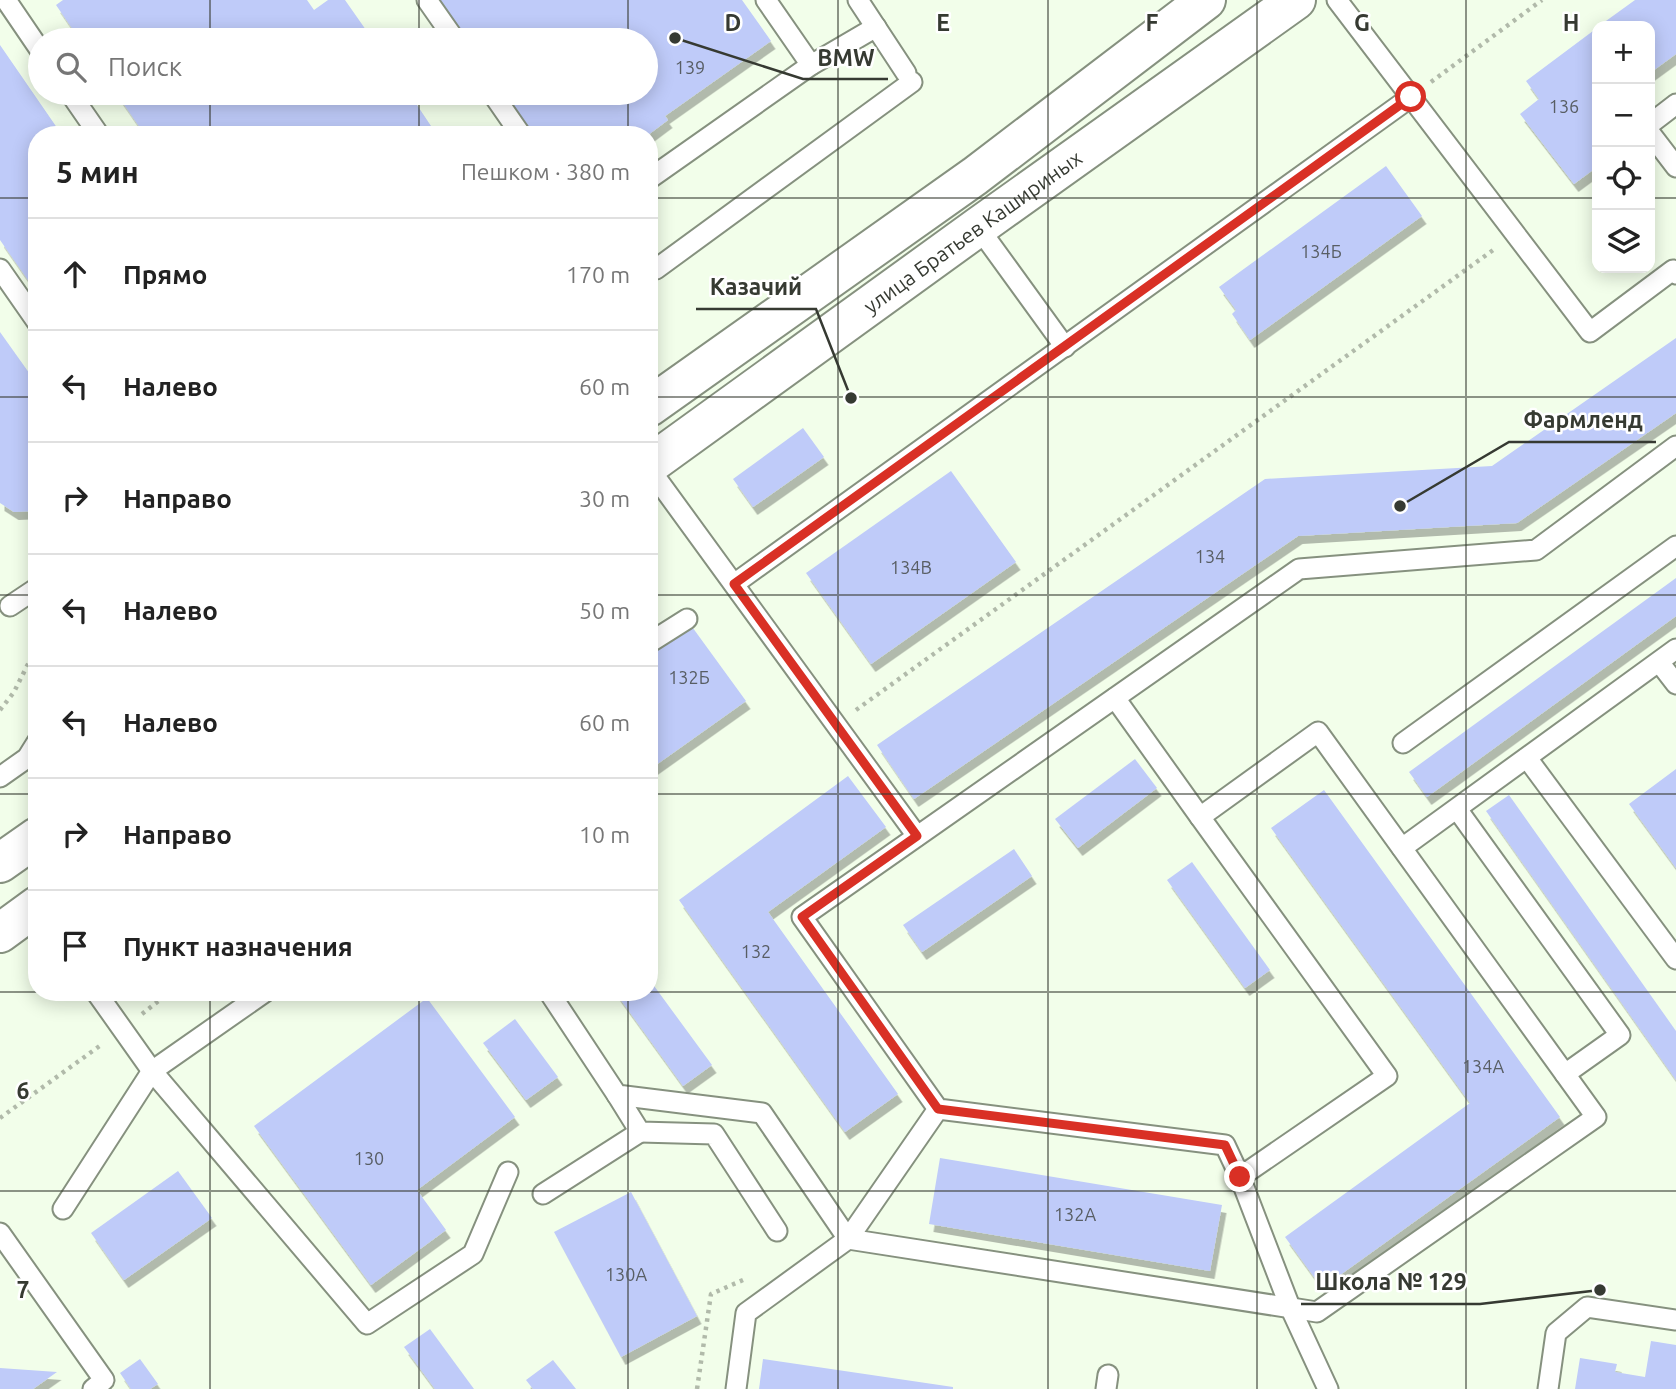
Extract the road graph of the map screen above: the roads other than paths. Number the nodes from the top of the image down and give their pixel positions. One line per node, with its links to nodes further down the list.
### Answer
1 (6, 0): 10 (lane)
2 (427, 0): 9 (lane)
3 (766, 0): 11 (lane)
4 (858, 0): 8 (lane)
5 (1206, 0): 28 (main road, улица Братьев Кашириных)
6 (1296, 0): 22 (main road, улица Братьев Кашириных)
7 (1337, 0): 12 (lane)
8 (876, 27): 11 (lane); 23 (lane)
9 (447, 28)
10 (28, 32)
11 (811, 65): 21 (lane)
12 (1411, 97): 25 (lane); 27 (lane)
13 (1676, 104): 16 (lane)
14 (78, 105): 17 (lane)
15 (500, 105): 18 (lane)
16 (1655, 120)
17 (93, 126)
18 (515, 126)
19 (1655, 140): 20 (lane)
20 (1676, 167)
21 (658, 173)
22 (978, 227): 27 (lane); 30 (main road, улица Братьев Кашириных)
23 (658, 267)
24 (0, 269): 26 (lane)
25 (1675, 270)
26 (28, 310)
27 (1065, 347): 33 (lane)
28 (658, 401)
29 (1676, 446): 41 (lane)
30 (658, 460)
31 (658, 479): 33 (lane)
32 (1676, 546): 42 (lane)
33 (734, 584): 48 (lane)
34 (28, 594): 35 (lane)
35 (10, 606)
36 (687, 619): 37 (lane)
37 (658, 637)
38 (1676, 649): 39 (lane)
39 (1659, 662): 40 (lane); 44 (lane)
40 (1676, 684)
41 (1115, 698): 47 (lane); 48 (lane)
42 (1403, 743)
43 (28, 756): 45 (lane)
44 (1527, 758): 46 (lane); 54 (lane)
45 (0, 777)
46 (1457, 809): 50 (lane); 59 (lane)
47 (1200, 817): 50 (lane); 64 (lane)
48 (917, 836): 61 (lane)
49 (28, 843): 51 (main road)
50 (1402, 848): 59 (lane)
51 (0, 863)
52 (28, 914): 53 (main road)
53 (0, 933)
54 (1676, 959)
55 (102, 1001): 58 (lane)
56 (251, 1001): 58 (lane)
57 (555, 1001): 60 (lane)
58 (152, 1071): 63 (lane); 66 (lane)
59 (1565, 1073): 70 (lane)
60 (617, 1095): 62 (lane); 68 (lane)
61 (938, 1109): 64 (lane); 68 (lane)
62 (640, 1132): 65 (lane); 67 (lane)
63 (508, 1172)
64 (1240, 1177): 70 (lane)
65 (543, 1194)
66 (63, 1209)
67 (777, 1231)
68 (848, 1239): 70 (lane); 73 (lane)
69 (4, 1246): 72 (lane)
70 (1290, 1307): 74 (lane)
71 (1676, 1320): 75 (lane)
72 (103, 1386)
73 (736, 1389)
74 (1328, 1389)
75 (1548, 1389)

